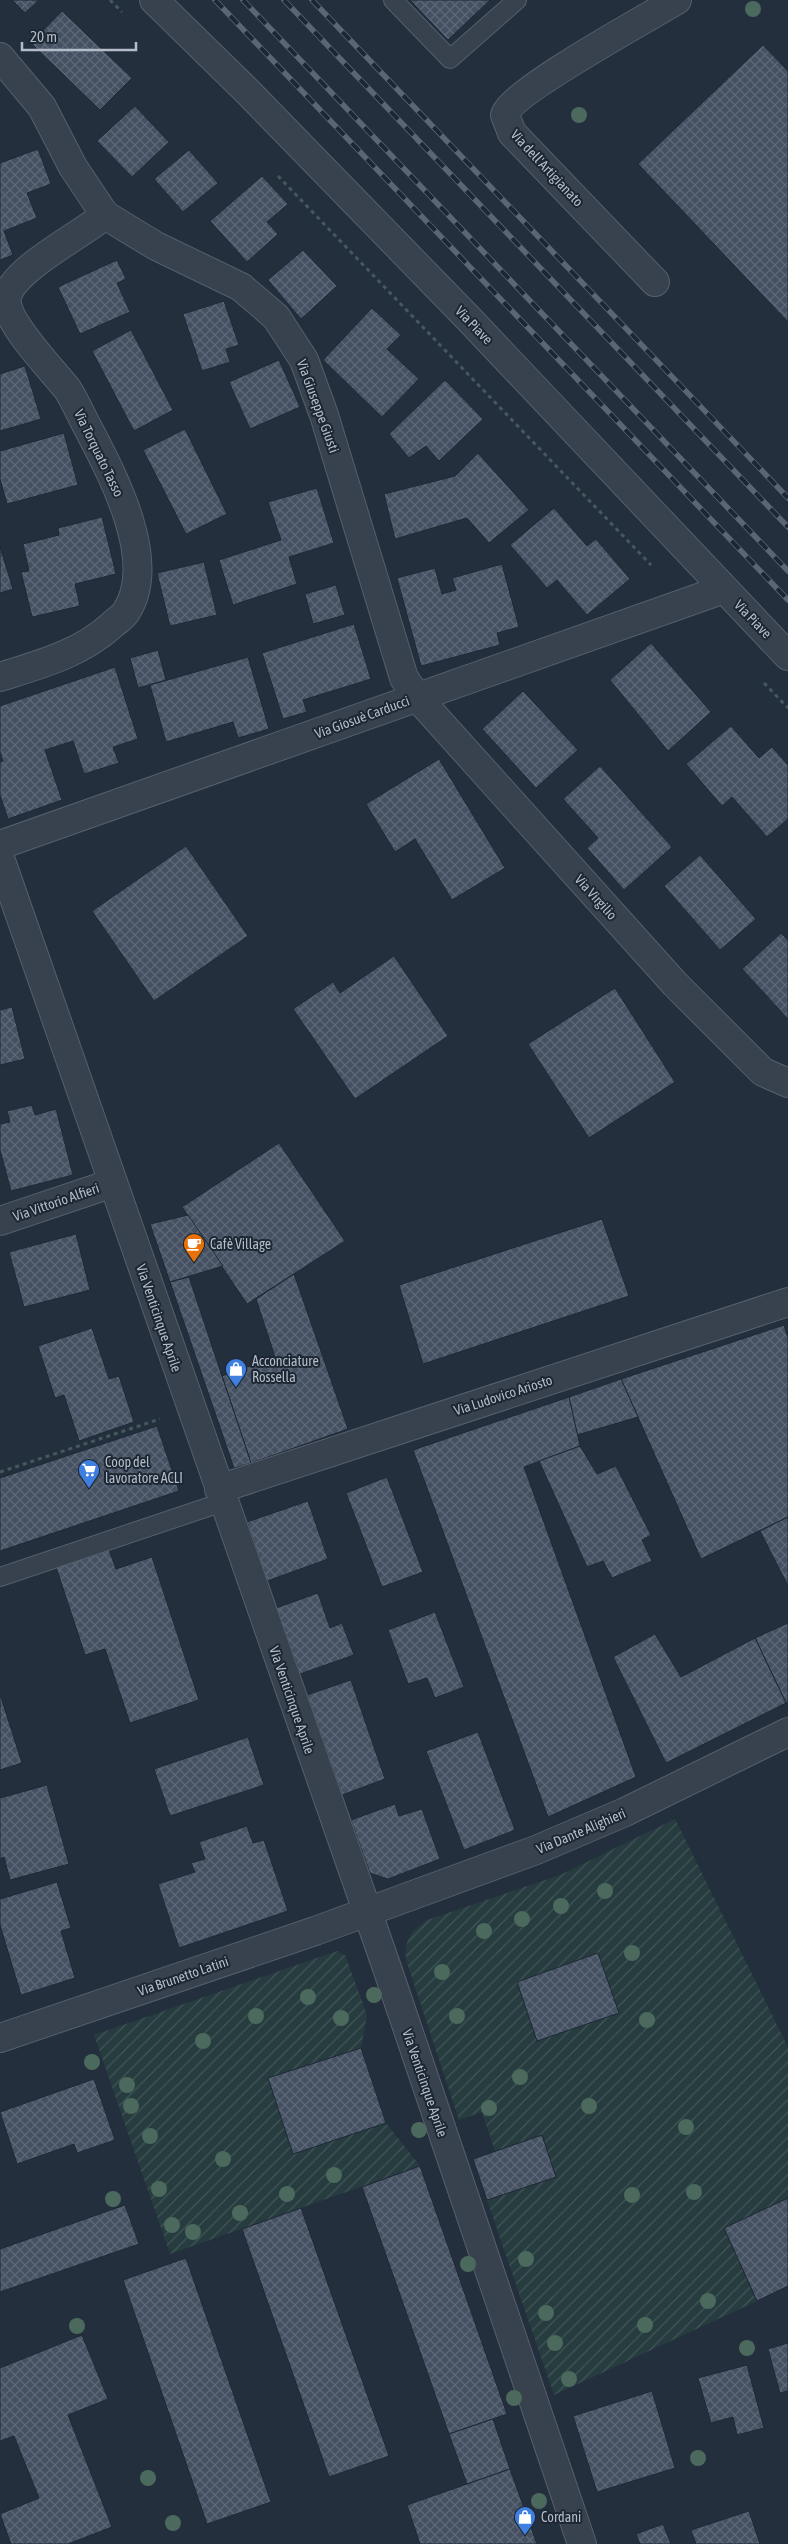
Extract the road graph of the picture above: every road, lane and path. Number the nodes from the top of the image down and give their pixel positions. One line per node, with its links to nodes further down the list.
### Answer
1 (110, 0): 6 (path)
2 (154, 0): 12 (street, Via Piave)
3 (393, 0): 4 (lane)
4 (517, 0)
5 (677, 0): 10 (street, Via dell'Artigianato)
6 (124, 14)
7 (0, 57): 9 (street, Via Giuseppe Giusti)
8 (274, 172): 11 (path)
9 (105, 215): 14 (street, Via Torquato Tasso); 15 (street, Via Giuseppe Giusti)
10 (655, 282)
11 (658, 572)
12 (724, 589): 13 (street, Via Piave); 15 (street, Via Giosuè Carducci)
13 (788, 656)
14 (0, 676)
15 (417, 697): 16 (street, Via Giosuè Carducci); 18 (street, Via Virgilio)
16 (0, 845)
17 (0, 858): 19 (street, Via Venticinque Aprile)
18 (788, 1082)
19 (113, 1183): 20 (street, Via Vittorio Alfieri); 24 (street, Via Venticinque Aprile)
20 (0, 1221)
21 (788, 1302): 24 (street, Via Ludovico Ariosto)
22 (168, 1417): 23 (path)
23 (0, 1472)
24 (221, 1496): 25 (lane); 27 (street, Via Venticinque Aprile)
25 (0, 1577)
26 (788, 1732): 27 (street, Via Dante Alighieri)
27 (366, 1912): 28 (street, Via Brunetto Latini); 29 (street, Via Venticinque Aprile)
28 (0, 2038)
29 (582, 2544)

